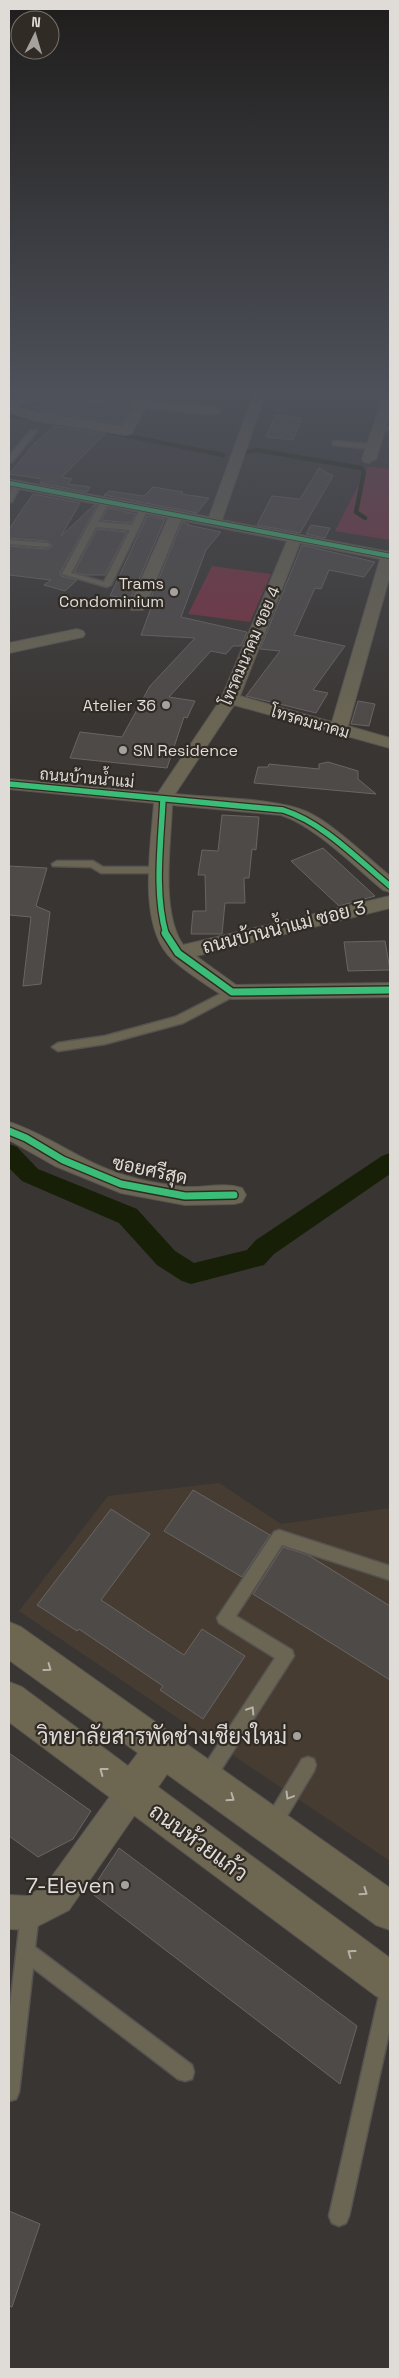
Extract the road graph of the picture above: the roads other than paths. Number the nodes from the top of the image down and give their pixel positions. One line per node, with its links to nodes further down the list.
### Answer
1 (103, 506): 7 (lane)
2 (127, 506): 4 (street)
3 (220, 506): 6 (street)
4 (144, 509): 5 (street); 8 (lane)
5 (176, 515): 6 (street); 13 (street)
6 (214, 523): 9 (street)
7 (93, 524): 8 (lane); 8 (lane)
8 (135, 528)
9 (295, 538): 12 (street); 16 (street, โทรคมนาคม ซอย 4)
10 (9, 542): 11 (lane)
11 (47, 545)
12 (389, 556): 17 (street)
13 (137, 607)
14 (77, 634): 15 (street)
15 (9, 648)
16 (230, 699): 17 (street, โทรคมนาคม); 20 (street, โทรคมนาคม ซอย 4)
17 (338, 730): 18 (street, โทรคมนาคม)
18 (390, 743)
19 (9, 784): 20 (street, ถนนบ้านน้ำแม่)
20 (164, 798): 22 (street); 23 (street, ถนนบ้านน้ำแม่)
21 (57, 864): 22 (lane)
22 (160, 870): 25 (street)
23 (390, 886)
24 (390, 902): 25 (street, ถนนบ้านน้ำแม่ ซอย 3)
25 (178, 953): 27 (street)
26 (390, 990): 27 (street)
27 (232, 992): 28 (lane)
28 (58, 1047)
29 (9, 1132): 30 (street, ซอยศรีสุด)
30 (234, 1195)
31 (390, 1573): 36 (lane, one-way to 31)
32 (9, 1639): 34 (main road, one-way to 34)
33 (9, 1700): 37 (main road, ถนนห้วยแก้ว, one-way to 33)
34 (162, 1750): 36 (main road); 37 (main road)
35 (308, 1765): 38 (lane, one-way to 38)
36 (205, 1780): 38 (main road, one-way to 38)
37 (132, 1792): 40 (street); 42 (main road, ถนนห้วยแก้ว, one-way to 37)
38 (271, 1826): 39 (main road, one-way to 39)
39 (390, 1911)
40 (19, 1912): 41 (lane)
41 (25, 1951): 44 (lane); 45 (lane)
42 (390, 1982)
43 (390, 1987): 46 (lane)
44 (185, 2072)
45 (9, 2092)
46 (339, 2216)

